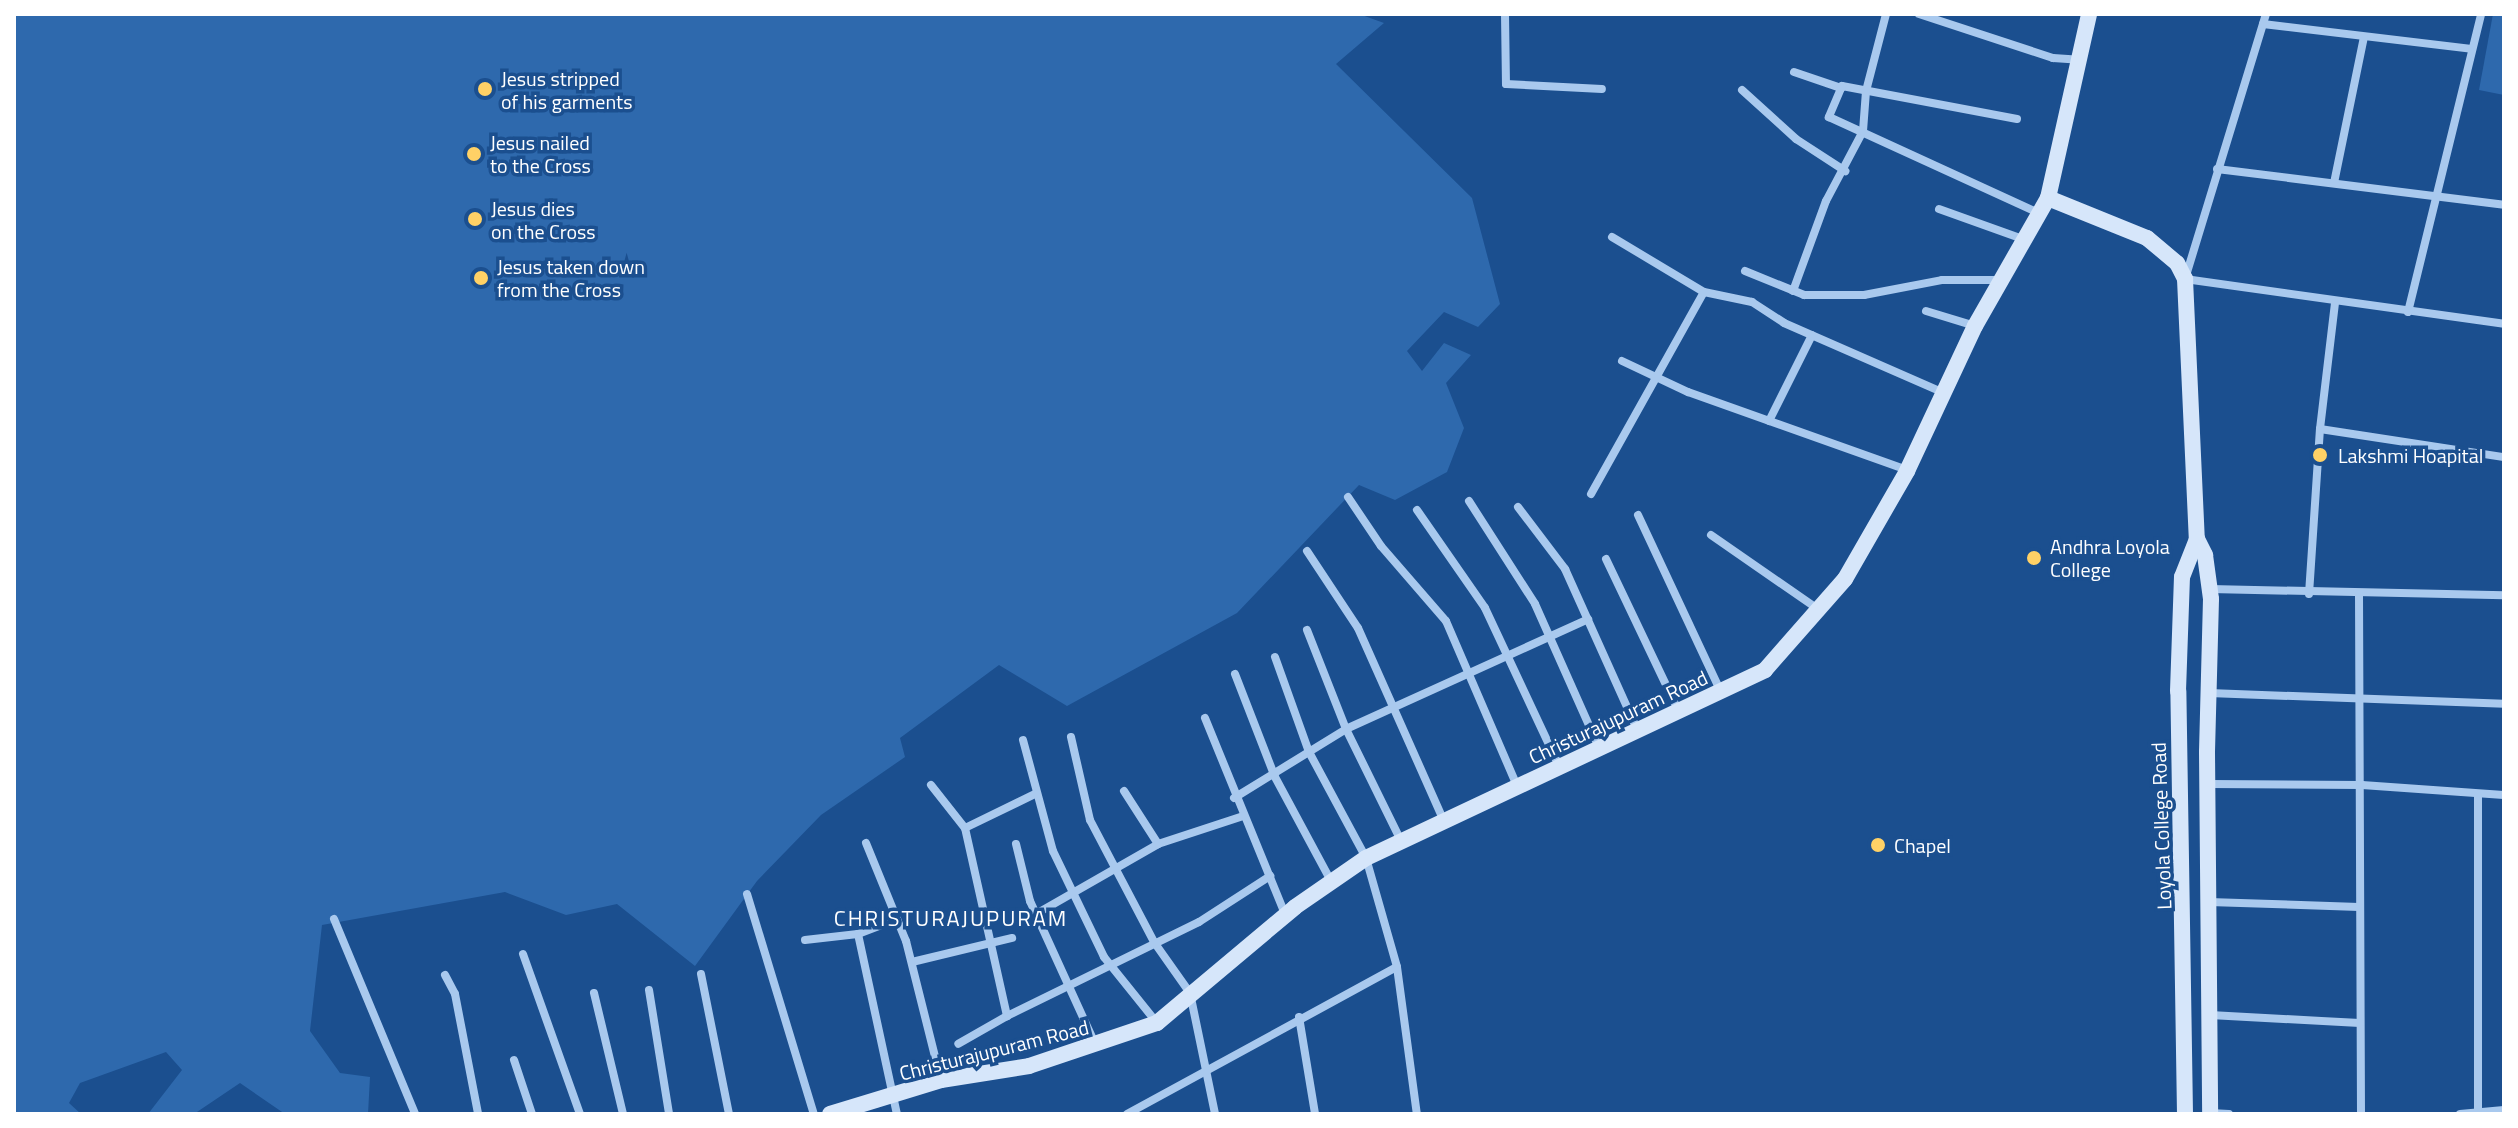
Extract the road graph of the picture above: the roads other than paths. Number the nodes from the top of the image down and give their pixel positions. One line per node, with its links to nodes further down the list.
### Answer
1 (1505, 14): 13 (street)
2 (1886, 14): 15 (street)
3 (1919, 14): 10 (street)
4 (2089, 14): 10 (street, Christurajupuram Road)
5 (2266, 14): 7 (street)
6 (2481, 14): 9 (street)
7 (2263, 24): 8 (street); 18 (street)
8 (2364, 37): 9 (street); 20 (street)
9 (2472, 49): 21 (street)
10 (2079, 60): 23 (street, Christurajupuram Road)
11 (1794, 72): 12 (street)
12 (1841, 88): 15 (street); 17 (street)
13 (1602, 89)
14 (1742, 90): 19 (street)
15 (1866, 91): 16 (street); 17 (street)
16 (2017, 119)
17 (1863, 131): 19 (street); 23 (street)
18 (2217, 169): 20 (street); 28 (street)
19 (1845, 171): 30 (street)
20 (2334, 183): 21 (street)
21 (2436, 195): 22 (street); 34 (street)
22 (2504, 205)
23 (2043, 206): 26 (street, Christurajupuram Road); 28 (street)
24 (1939, 209): 26 (street)
25 (1612, 237): 31 (street)
26 (2023, 239): 29 (street, Christurajupuram Road)
27 (1745, 271): 30 (street)
28 (2185, 279): 32 (street); 52 (street, Loyola College Road)
29 (2001, 280): 30 (street); 36 (street, Christurajupuram Road)
30 (1793, 291)
31 (1704, 292): 37 (street); 39 (street)
32 (2335, 303): 34 (street); 42 (street)
33 (1926, 311): 36 (street)
34 (2408, 312): 35 (street)
35 (2504, 324)
36 (1975, 326): 40 (street, Christurajupuram Road)
37 (1812, 335): 40 (street); 41 (street)
38 (1622, 361): 39 (street)
39 (1660, 379): 41 (street); 45 (street)
40 (1945, 393): 44 (street, Christurajupuram Road)
41 (1769, 421): 44 (street)
42 (2320, 429): 43 (street); 56 (street)
43 (2504, 457)
44 (1907, 471): 59 (street, Christurajupuram Road)
45 (1591, 494)
46 (1348, 497): 66 (street)
47 (1469, 501): 62 (street)
48 (1518, 507): 60 (street)
49 (1417, 510): 63 (street)
50 (1638, 515): 67 (street)
51 (1711, 535): 59 (street)
52 (2197, 539): 55 (street, Loyola College Road); 153 (street, Loyola College Road)
53 (1307, 551): 71 (street)
54 (1606, 559): 72 (street)
55 (2210, 589): 56 (street); 68 (street, Loyola College Road)
56 (2309, 594): 57 (street)
57 (2359, 594): 58 (street); 69 (street)
58 (2504, 595)
59 (1819, 609): 67 (street, Christurajupuram Road)
60 (1588, 619): 62 (street); 75 (street)
61 (1307, 630): 74 (street)
62 (1549, 638): 63 (street); 78 (street)
63 (1510, 656): 66 (street); 80 (street)
64 (1275, 657): 79 (street)
65 (1235, 674): 81 (street)
66 (1471, 676): 71 (street); 85 (street)
67 (1721, 691): 72 (street, Christurajupuram Road)
68 (2208, 693): 69 (street); 82 (street, Loyola College Road)
69 (2358, 701): 70 (street); 84 (street)
70 (2504, 704)
71 (1392, 711): 74 (street); 92 (street)
72 (1679, 711): 75 (street, Christurajupuram Road)
73 (1205, 718): 90 (street)
74 (1346, 729): 79 (street); 95 (street)
75 (1638, 730): 78 (street, Christurajupuram Road)
76 (1071, 737): 99 (street)
77 (1023, 740): 87 (street)
78 (1599, 748): 80 (street, Christurajupuram Road)
79 (1309, 752): 81 (street); 98 (street)
80 (1559, 767): 85 (street, Christurajupuram Road)
81 (1275, 777): 90 (street); 101 (street)
82 (2208, 784): 84 (street); 104 (street, Loyola College Road)
83 (931, 785): 93 (street)
84 (2362, 785): 89 (street); 105 (street)
85 (1517, 787): 92 (street, Christurajupuram Road)
86 (1124, 791): 97 (street)
87 (1035, 794): 93 (street); 102 (street)
88 (2504, 795): 89 (street)
89 (2478, 796): 137 (street)
90 (1234, 798): 91 (street)
91 (1243, 816): 97 (street); 100 (street)
92 (1444, 821): 95 (street, Christurajupuram Road)
93 (965, 828): 114 (street)
94 (866, 843): 109 (street)
95 (1402, 843): 98 (street, Christurajupuram Road)
96 (1016, 844): 106 (street)
97 (1158, 844): 99 (street)
98 (1366, 858): 101 (street, Christurajupuram Road); 118 (street)
99 (1116, 870): 102 (street); 113 (street)
100 (1270, 876): 107 (street); 113 (street)
101 (1330, 879): 107 (street, Christurajupuram Road)
102 (1073, 892): 106 (street); 117 (street)
103 (747, 894): 146 (street)
104 (2208, 902): 105 (street); 125 (street, Loyola College Road)
105 (2359, 907): 129 (street)
106 (1036, 914): 121 (street)
107 (1286, 915): 124 (street, Christurajupuram Road)
108 (334, 919): 139 (street)
109 (897, 919): 110 (street); 116 (street)
110 (858, 934): 112 (street); 135 (street)
111 (1012, 938): 114 (street)
112 (805, 940)
113 (1154, 942): 117 (street); 124 (street)
114 (991, 943): 116 (street); 126 (street)
115 (523, 954): 142 (street)
116 (912, 962): 134 (street)
117 (1109, 963): 121 (street); 128 (street)
118 (1397, 967): 127 (street); 152 (street)
119 (701, 974): 145 (street)
120 (445, 975): 140 (street)
121 (1068, 984): 126 (street); 131 (street)
122 (649, 990): 144 (street)
123 (594, 993): 143 (street)
124 (1190, 993): 128 (street, Christurajupuram Road); 133 (street)
125 (2209, 1015): 129 (street); 138 (street, Loyola College Road)
126 (1007, 1016): 130 (street)
127 (1299, 1017): 133 (street); 151 (street)
128 (1157, 1023): 131 (street, Christurajupuram Road)
129 (2360, 1023): 155 (street)
130 (958, 1044)
131 (1096, 1047): 134 (street, Christurajupuram Road)
132 (514, 1060): 141 (street)
133 (1207, 1067): 149 (street); 150 (street)
134 (941, 1080): 135 (street, Christurajupuram Road)
135 (896, 1094): 147 (street, Christurajupuram Road); 148 (street)
136 (2504, 1110): 137 (street)
137 (2478, 1112): 156 (street)
138 (2210, 1113): 154 (street)
139 (415, 1114)
140 (478, 1114)
141 (532, 1114)
142 (580, 1114)
143 (623, 1114)
144 (669, 1114)
145 (729, 1114)
146 (814, 1114)
147 (830, 1114)
148 (897, 1114)
149 (1127, 1114)
150 (1215, 1114)
151 (1315, 1114)
152 (1417, 1114)
153 (2185, 1114)
154 (2229, 1114)
155 (2361, 1114)
156 (2460, 1114)

